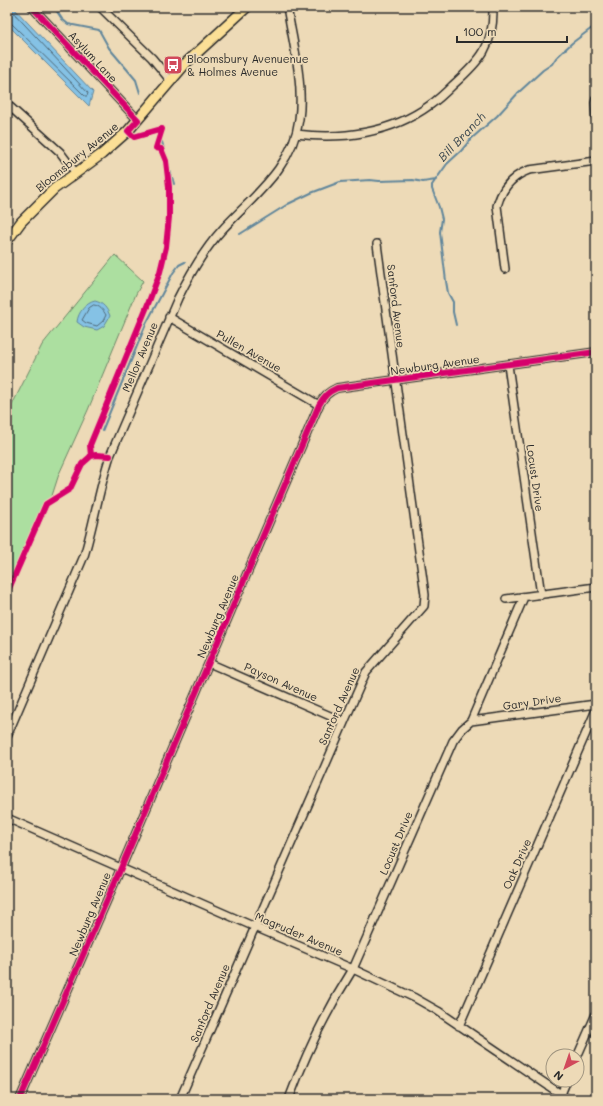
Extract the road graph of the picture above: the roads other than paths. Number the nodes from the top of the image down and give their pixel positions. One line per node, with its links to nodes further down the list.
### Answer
1 (32, 7): 10 (street, Asylum Lane)
2 (100, 7): 6 (street)
3 (247, 7): 6 (main road, Bloomsbury Avenue)
4 (287, 7): 11 (street, Mellor Avenue)
5 (493, 7): 11 (street)
6 (170, 80): 10 (main road, Bloomsbury Avenue)
7 (596, 99): 9 (street)
8 (7, 104): 13 (street)
9 (596, 118)
10 (138, 120): 13 (main road, Bloomsbury Avenue)
11 (296, 134): 17 (street, Mellor Avenue)
12 (596, 161): 16 (street)
13 (76, 172): 14 (main road, Bloomsbury Avenue)
14 (7, 241)
15 (377, 244): 20 (street, Sanford Avenue)
16 (505, 268)
17 (169, 317): 21 (street, Pullen Avenue); 31 (street, Mellor Avenue)
18 (596, 352): 19 (street, Newburg Avenue)
19 (508, 365): 20 (street, Newburg Avenue); 23 (street, Locust Drive)
20 (395, 380): 21 (street, Newburg Avenue); 30 (street, Sanford Avenue)
21 (319, 405): 26 (street, Newburg Avenue)
22 (596, 587): 23 (street)
23 (541, 595): 24 (street)
24 (524, 597): 25 (street); 29 (street, Locust Drive)
25 (506, 599)
26 (209, 663): 30 (street, Payson Avenue); 33 (street, Newburg Avenue)
27 (596, 704): 29 (street, Gary Drive)
28 (596, 710): 37 (street, Oak Drive)
29 (471, 721): 35 (street, Locust Drive)
30 (344, 722): 34 (street, Sanford Avenue)
31 (7, 736)
32 (7, 818): 33 (street, Magruder Avenue)
33 (121, 868): 34 (street, Magruder Avenue); 40 (street, Newburg Avenue)
34 (255, 927): 35 (street, Magruder Avenue); 41 (street, Sanford Avenue)
35 (354, 969): 37 (street, Magruder Avenue); 42 (street, Locust Drive)
36 (596, 1014): 38 (street)
37 (459, 1026): 39 (street, Magruder Avenue)
38 (581, 1048)
39 (560, 1097): 43 (street, Magruder Avenue)
40 (20, 1099)
41 (180, 1099)
42 (289, 1099)
43 (568, 1099)

